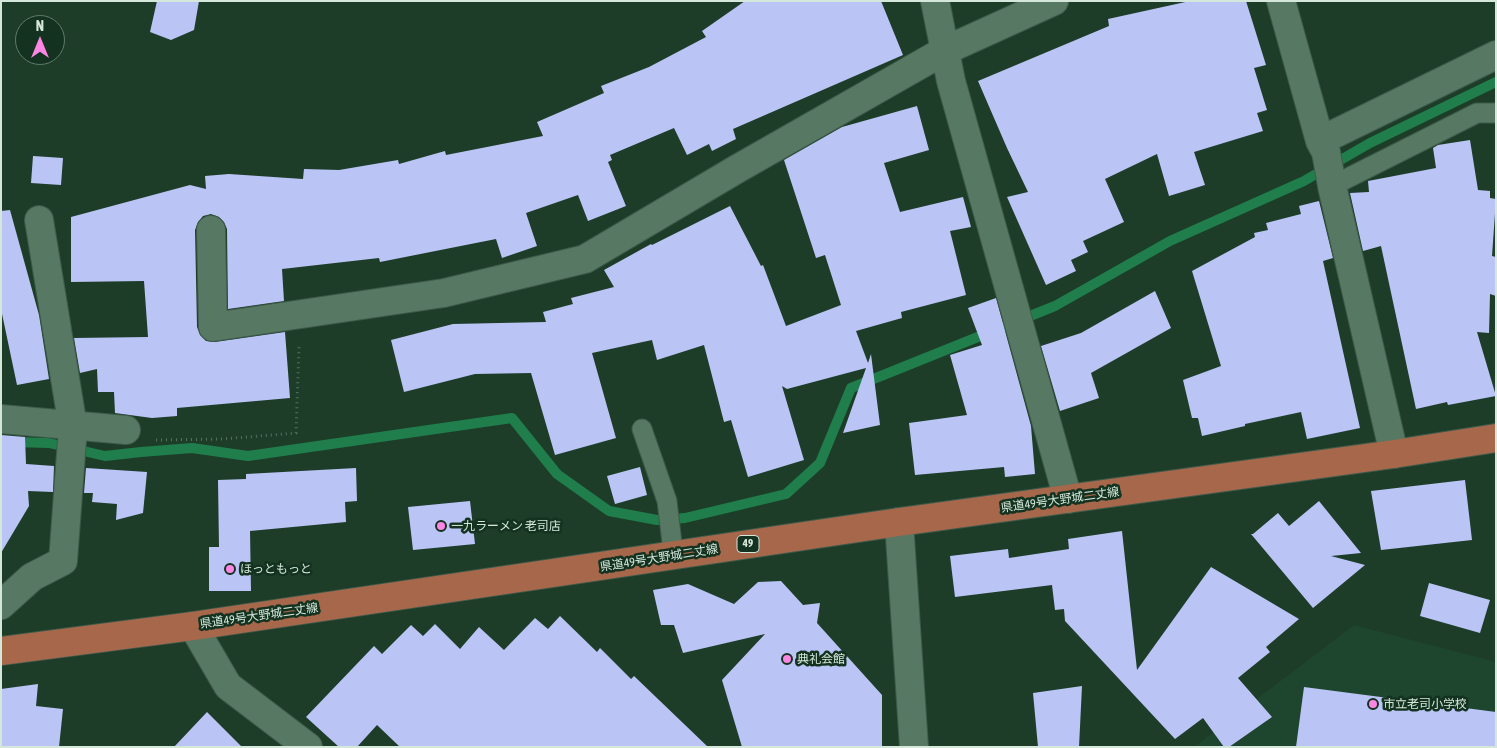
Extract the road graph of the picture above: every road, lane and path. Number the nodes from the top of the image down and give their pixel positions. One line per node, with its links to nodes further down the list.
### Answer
1 (935, 1): 4 (street)
2 (1054, 1): 4 (street)
3 (1281, 1): 7 (street)
4 (944, 51): 11 (street); 18 (street)
5 (1496, 55): 7 (street)
6 (1496, 113): 8 (lane)
7 (1323, 146): 8 (street)
8 (1332, 186): 17 (street)
9 (39, 220): 13 (street)
10 (212, 230): 11 (street)
11 (300, 314): 15 (path)
12 (1, 419): 13 (street)
13 (73, 427): 15 (street); 21 (street)
14 (642, 429): 20 (lane)
15 (126, 430)
16 (1496, 438): 17 (main road, 県道49号大野城二丈線 / 49)
17 (1394, 454): 18 (main road, 県道49号大野城二丈線 / 49)
18 (1068, 500): 19 (main road, 県道49号大野城二丈線 / 49)
19 (899, 522): 22 (main road, 県道49号大野城二丈線 / 49); 25 (street)
20 (672, 543)
21 (1, 605)
22 (193, 626): 23 (main road, 県道49号大野城二丈線 / 49); 24 (street)
23 (1, 651)
24 (308, 747)
25 (914, 747)

